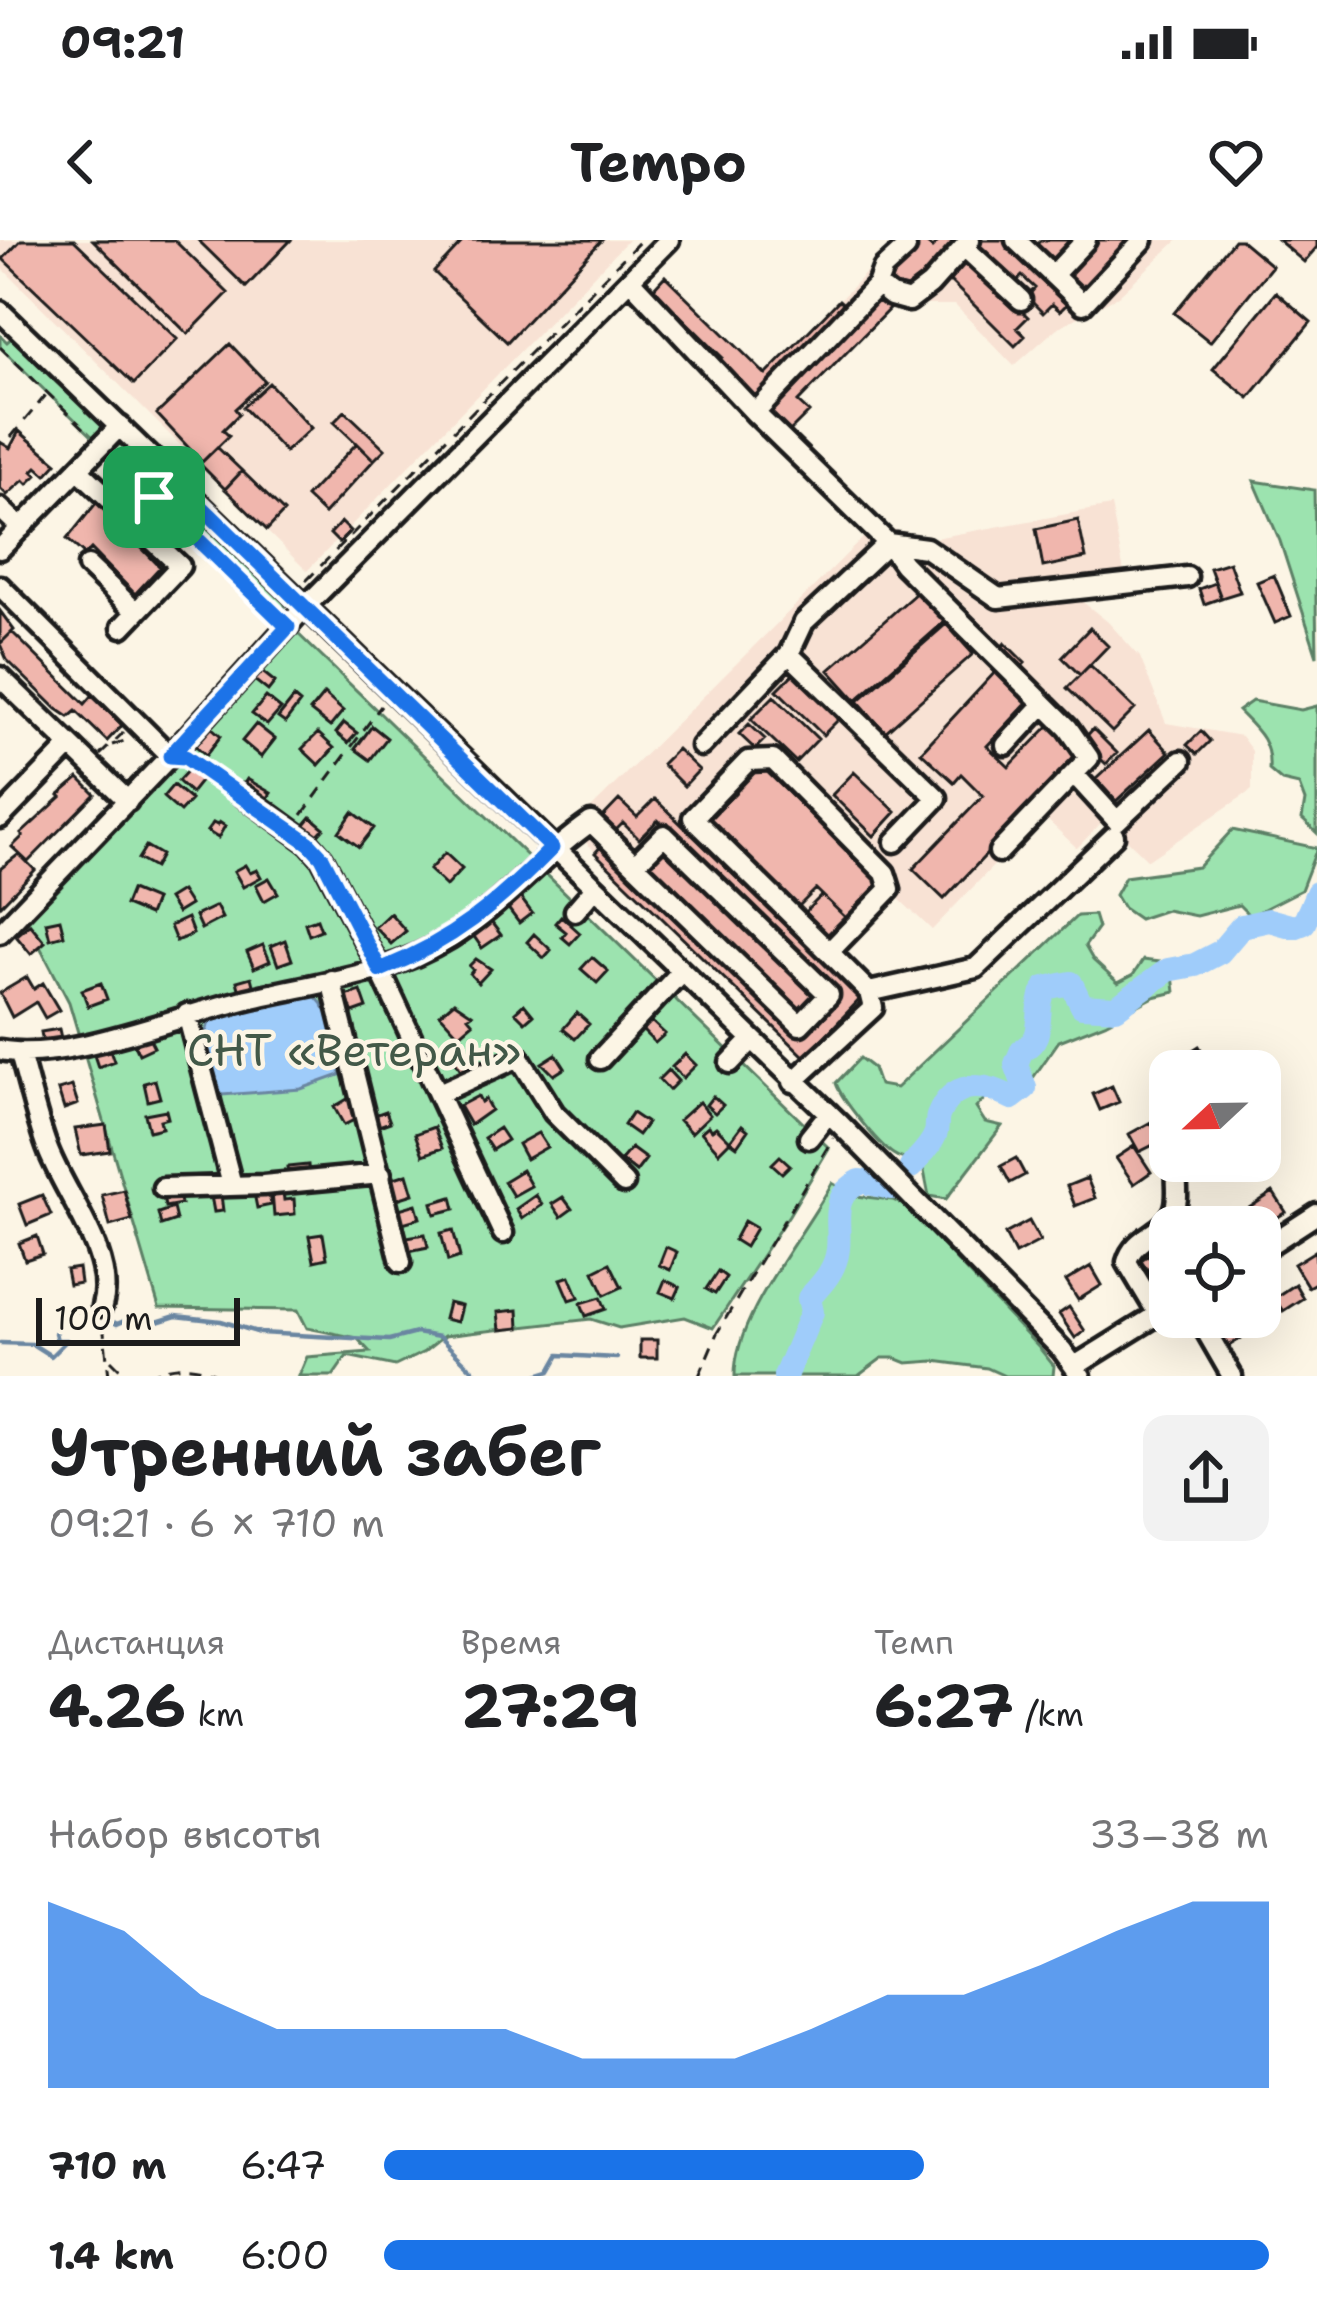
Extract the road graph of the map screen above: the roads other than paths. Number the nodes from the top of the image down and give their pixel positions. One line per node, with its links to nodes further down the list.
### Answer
1 (670, 240): 8 (street)
2 (1086, 240): 7 (street)
3 (1143, 240): 7 (street)
4 (1022, 242): 7 (street)
5 (967, 243): 9 (street); 10 (street)
6 (906, 248): 9 (street)
7 (1053, 275)
8 (630, 280): 12 (street); 24 (street)
9 (878, 285): 12 (street)
10 (1021, 299)
11 (0, 311): 13 (street)
12 (755, 412): 19 (street)
13 (119, 426): 14 (street); 15 (street)
14 (78, 469): 17 (street); 18 (street)
15 (169, 475): 17 (street); 24 (street)
16 (0, 508): 18 (street)
17 (129, 517): 21 (street)
18 (21, 527): 20 (street)
19 (888, 543): 22 (street); 25 (street); 27 (street)
20 (0, 549)
21 (88, 566)
22 (1187, 577)
23 (0, 586): 31 (street)
24 (302, 598): 31 (street); 39 (street)
25 (789, 654): 29 (street); 38 (street)
26 (0, 677): 28 (street)
27 (1044, 704): 30 (street); 33 (street)
28 (70, 746): 35 (street); 36 (street)
29 (701, 746)
30 (1006, 746)
31 (170, 756): 35 (street)
32 (1181, 761): 33 (street)
33 (1074, 774): 40 (street)
34 (243, 795): 46 (street)
35 (128, 801): 44 (street)
36 (0, 818)
37 (1114, 836): 49 (street)
38 (895, 842)
39 (552, 848): 41 (street); 42 (street); 46 (street)
40 (999, 852)
41 (635, 865): 41 (street)
42 (594, 889): 43 (street); 47 (street)
43 (574, 911)
44 (0, 933)
45 (829, 952): 45 (street); 49 (street)
46 (380, 970): 48 (street); 57 (street)
47 (680, 973): 51 (street); 54 (street)
48 (332, 980): 50 (street); 60 (street)
49 (869, 992): 56 (street)
50 (187, 1014): 53 (street); 62 (street)
51 (751, 1041): 55 (street); 56 (street)
52 (0, 1050): 53 (street)
53 (20, 1054): 70 (street)
54 (600, 1059)
55 (730, 1063)
56 (794, 1082): 58 (street)
57 (439, 1093): 61 (street); 65 (street)
58 (834, 1119): 59 (street); 73 (street)
59 (809, 1138)
60 (381, 1174): 62 (street); 68 (street)
61 (624, 1183)
62 (232, 1185): 63 (street)
63 (163, 1188)
64 (1317, 1214): 67 (street)
65 (503, 1233)
66 (1149, 1234): 69 (street)
67 (1281, 1237)
68 (400, 1262)
69 (1149, 1291)
70 (102, 1306)
71 (1149, 1321): 73 (street)
72 (1210, 1338): 74 (street)
73 (1078, 1371)
74 (1232, 1376)

